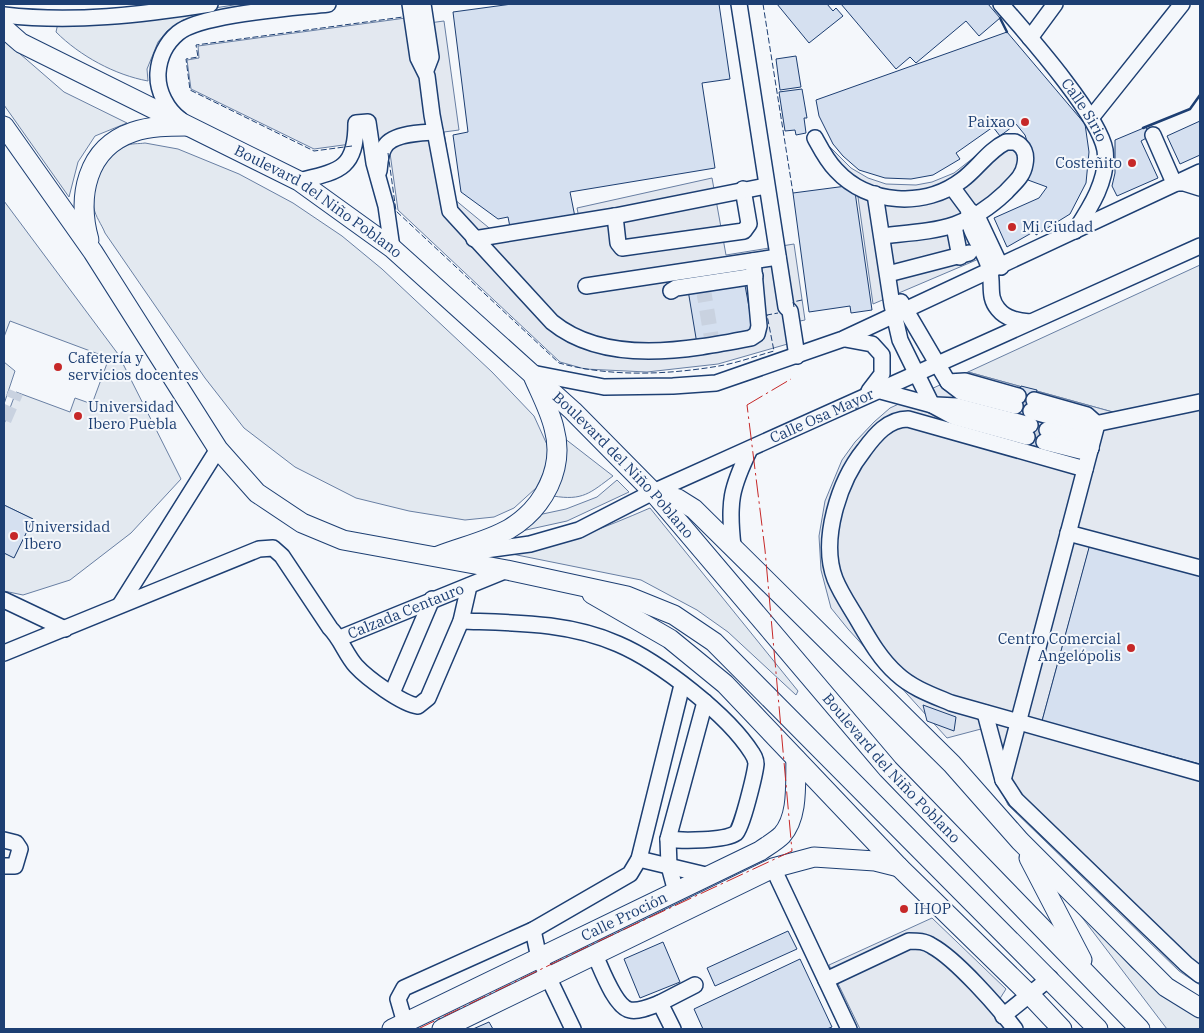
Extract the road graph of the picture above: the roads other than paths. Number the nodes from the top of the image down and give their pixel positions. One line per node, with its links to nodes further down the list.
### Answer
1 (8, 4): 10 (street)
2 (210, 4): 10 (street)
3 (328, 4): 15 (street)
4 (410, 4): 12 (street)
5 (423, 4): 12 (street)
6 (739, 4): 24 (street)
7 (1001, 4): 11 (street, Calle Sirio)
8 (1055, 4): 11 (street)
9 (1182, 4): 13 (street)
10 (8, 20): 15 (main road, Boulevard del Niño Poblano)
11 (1030, 38): 13 (street, Calle Sirio)
12 (426, 70): 16 (street)
13 (1091, 118): 31 (street, Calle Sirio)
14 (4, 126): 19 (main road)
15 (190, 126): 22 (main road, Boulevard del Niño Poblano); 36 (main road)
16 (435, 132): 21 (street); 33 (street)
17 (1153, 135): 23 (street)
18 (815, 138): 28 (street)
19 (10, 139): 36 (main road)
20 (1200, 172): 23 (street)
21 (378, 175): 22 (street); 35 (street)
22 (299, 181): 35 (main road, Boulevard del Niño Poblano)
23 (1174, 183): 26 (street); 31 (street)
24 (766, 186): 27 (street); 37 (street)
25 (952, 187): 28 (street); 30 (street); 30 (street)
26 (1200, 188)
27 (744, 189): 29 (street); 29 (street)
28 (875, 194): 32 (street)
29 (615, 216): 33 (street)
30 (967, 218): 32 (street); 39 (street); 40 (street)
31 (1074, 233): 39 (street)
32 (882, 236): 40 (street)
33 (474, 239): 41 (street)
34 (1200, 245): 45 (street, Calle Osa Mayor)
35 (392, 248): 50 (main road, Boulevard del Niño Poblano)
36 (93, 252): 58 (main road)
37 (778, 257): 38 (street); 47 (street)
38 (753, 261): 41 (street); 42 (street)
39 (995, 269): 44 (street); 45 (street)
40 (888, 274): 44 (street)
41 (755, 276): 43 (street)
42 (586, 286)
43 (671, 291)
44 (900, 314): 46 (street); 48 (street); 49 (street)
45 (1030, 322): 48 (street, Calle Osa Mayor)
46 (843, 339): 47 (street); 51 (street)
47 (793, 358): 50 (street)
48 (937, 363): 49 (street, Calle Osa Mayor); 52 (street)
49 (916, 373): 51 (street, Calle Osa Mayor); 54 (street)
50 (532, 374): 61 (main road, Boulevard del Niño Poblano); 64 (main road)
51 (871, 393): 54 (street); 59 (street, Calle Osa Mayor)
52 (1016, 401)
53 (1200, 402): 55 (street)
54 (932, 405): 55 (street)
55 (1097, 424): 57 (street)
56 (1045, 436): 57 (street)
57 (1091, 448): 60 (street)
58 (218, 449): 64 (main road); 71 (street)
59 (750, 449): 61 (street, Calle Osa Mayor); 63 (street)
60 (1085, 469): 62 (street); 80 (street)
61 (653, 492): 63 (main road); 64 (street, Calle Osa Mayor); 103 (main road, Boulevard del Niño Poblano)
62 (1068, 533): 65 (street); 81 (street)
63 (733, 546): 89 (main road)
64 (436, 556): 66 (main road)
65 (1200, 568)
66 (506, 570): 67 (main road); 68 (street, Calzada Centauro)
67 (575, 584): 82 (main road); 102 (main road)
68 (469, 586): 70 (street, Calzada Centauro); 73 (street)
69 (4, 600): 74 (street)
70 (432, 600): 75 (street, Calzada Centauro); 78 (street)
71 (120, 605): 74 (street, Calzada Centauro); 75 (street, Calzada Centauro)
72 (4, 610): 74 (street)
73 (461, 621): 77 (street); 78 (street)
74 (58, 631): 76 (street, Calzada Centauro)
75 (340, 638): 78 (street)
76 (4, 653)
77 (682, 685): 79 (street); 83 (street)
78 (392, 693)
79 (705, 702): 84 (street); 87 (street)
80 (985, 713): 81 (street); 86 (street)
81 (1018, 722): 85 (street); 86 (street)
82 (796, 759): 93 (main road); 95 (main road, Calle Proción)
83 (662, 765): 84 (street); 90 (street)
84 (686, 771): 87 (street)
85 (1200, 773)
86 (1003, 780): 100 (street)
87 (668, 839): 92 (street)
88 (4, 840): 91 (street)
89 (1020, 841): 103 (main road); 108 (main road)
90 (639, 859): 92 (street); 97 (street)
91 (4, 866)
92 (669, 866): 95 (street); 96 (street)
93 (899, 866): 94 (main road, Calle Proción); 106 (main road)
94 (774, 868): 98 (main road, Calle Proción); 104 (street)
95 (710, 876): 96 (main road, Calle Proción)
96 (676, 892): 99 (main road, Calle Proción)
97 (533, 930): 99 (street); 110 (street)
98 (595, 955): 101 (main road, Calle Proción); 107 (street)
99 (539, 958): 101 (street); 110 (main road, Calle Proción)
100 (1200, 975)
101 (549, 977): 111 (main road, Calle Proción); 112 (street)
102 (1050, 978): 106 (street); 117 (main road)
103 (1092, 979): 118 (main road, Boulevard del Niño Poblano)
104 (826, 980): 109 (street); 114 (street)
105 (695, 985): 107 (street)
106 (1030, 995): 109 (street); 116 (main road)
107 (660, 1003): 113 (street)
108 (1200, 1008)
109 (1003, 1016): 115 (street)
110 (399, 1026)
111 (442, 1029)
112 (574, 1029)
113 (673, 1029)
114 (849, 1029)
115 (1015, 1029)
116 (1062, 1029)
117 (1098, 1029)
118 (1140, 1029)

